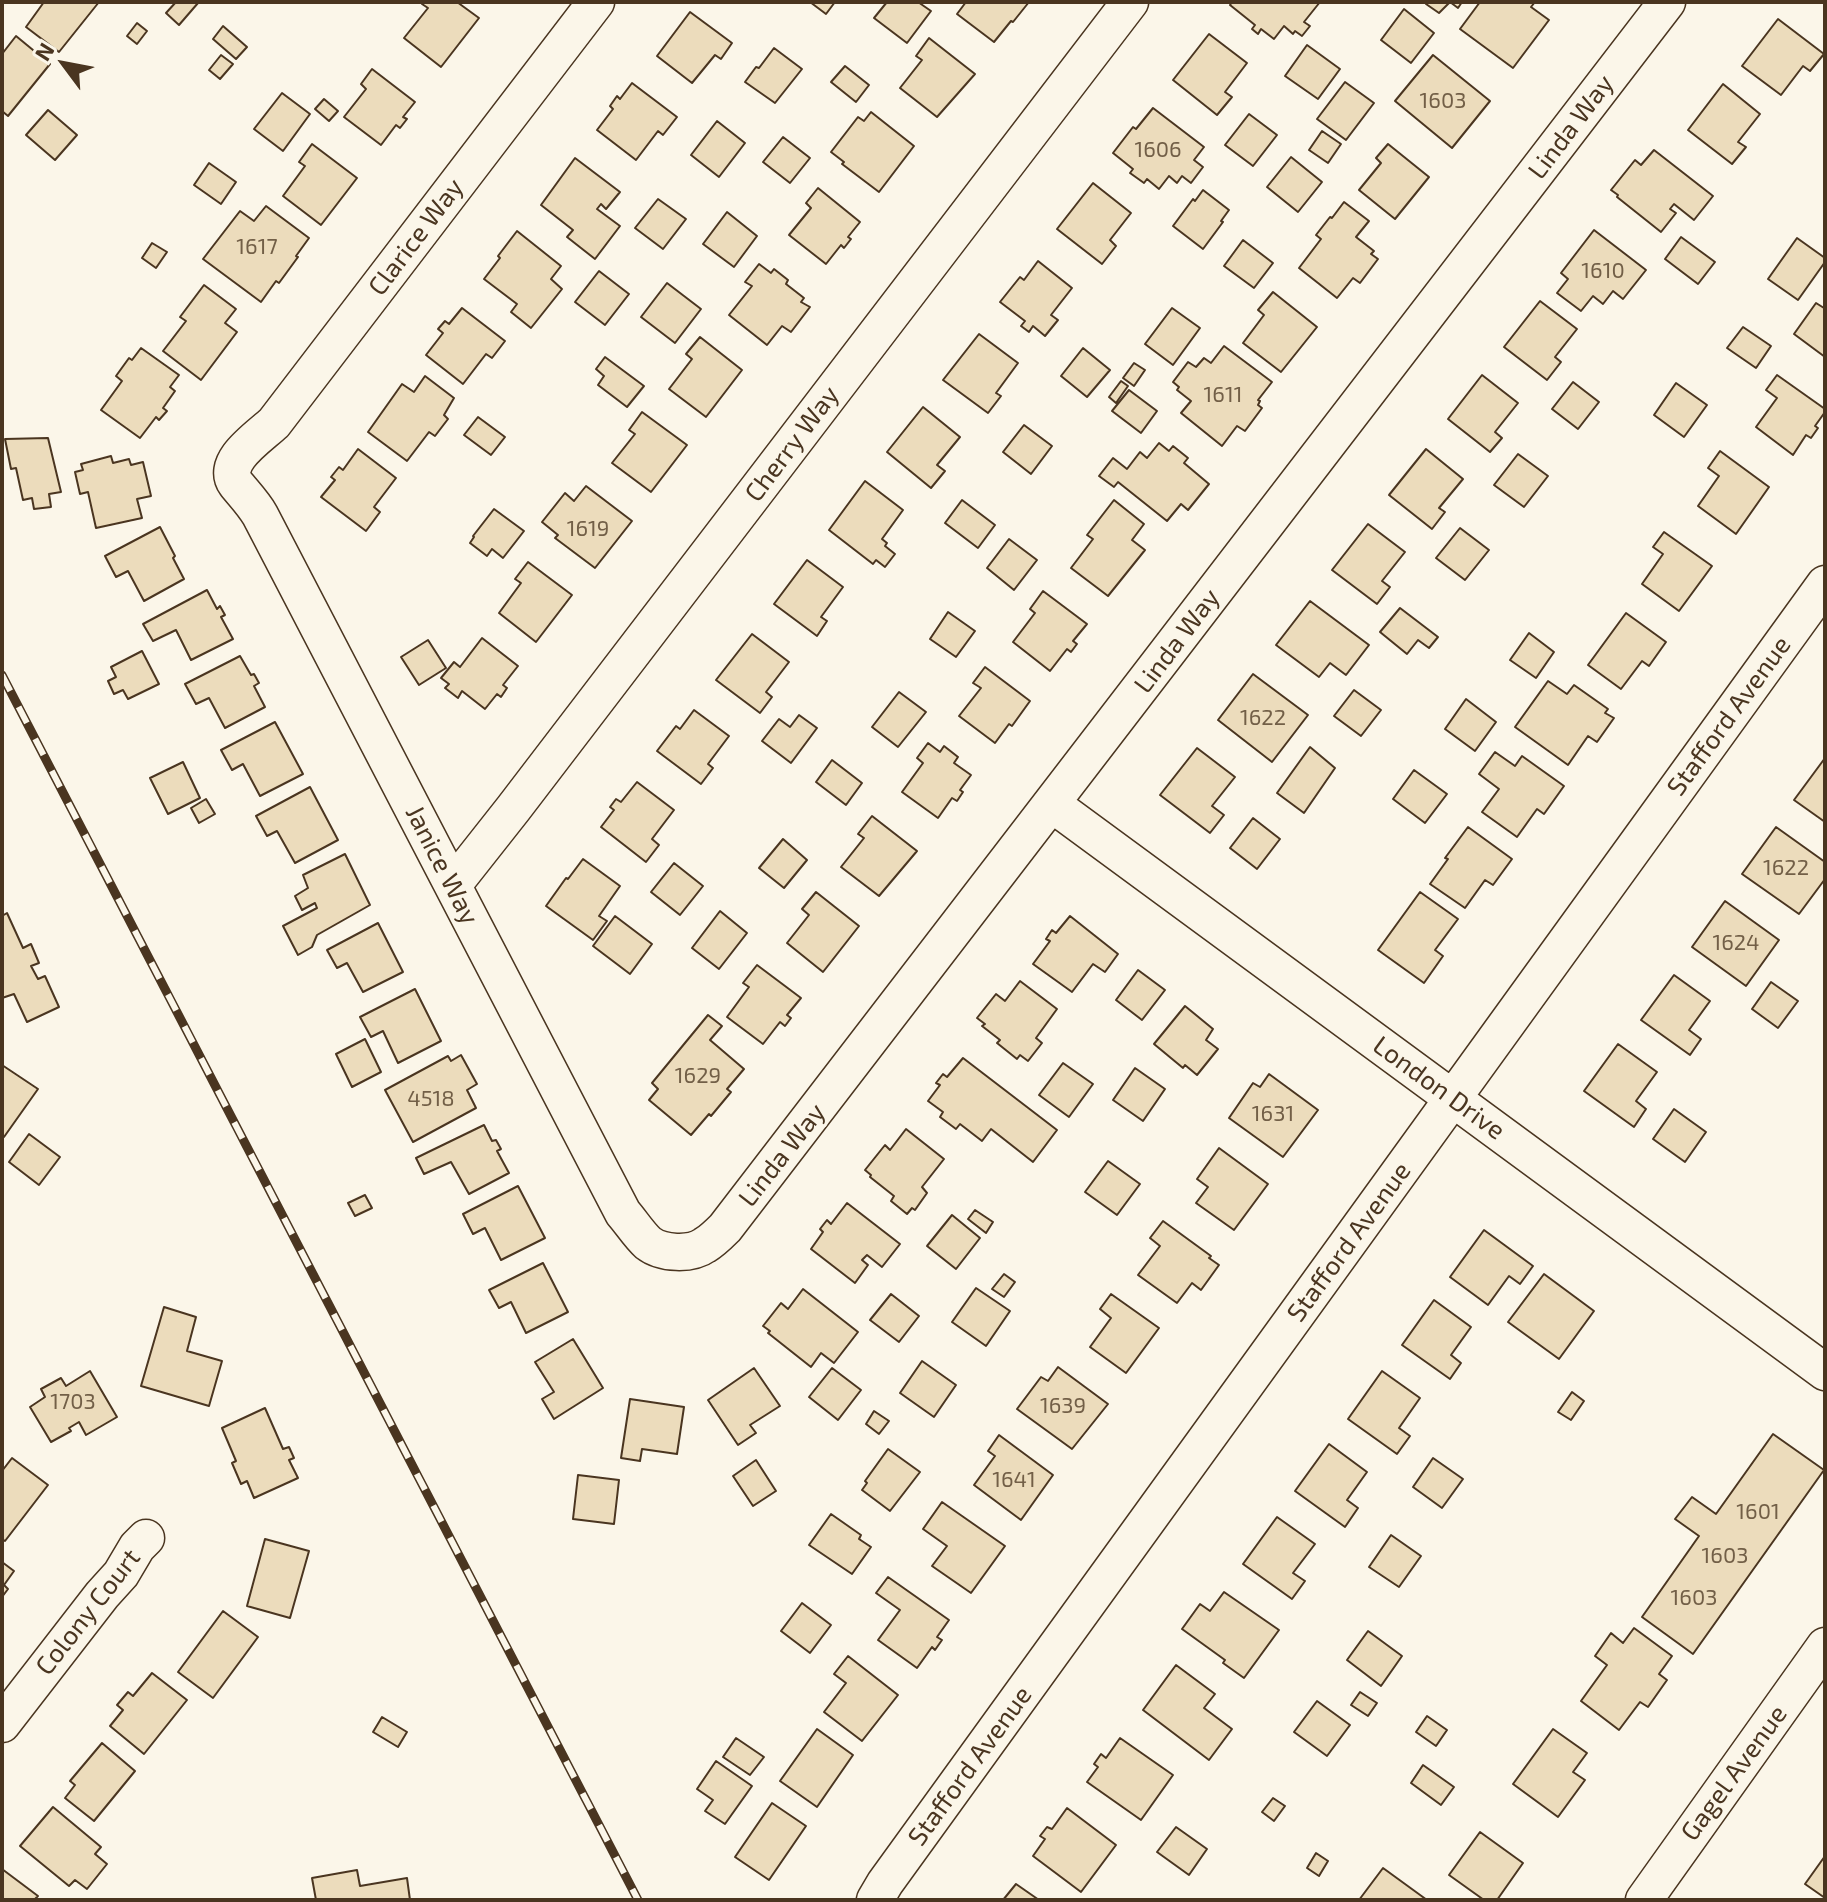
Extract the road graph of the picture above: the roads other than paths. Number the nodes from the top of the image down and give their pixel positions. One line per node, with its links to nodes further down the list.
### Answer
1 (596, 2): 4 (street, Clarice Way)
2 (1130, 2): 7 (street, Cherry Way)
3 (1667, 2): 6 (street, Linda Way)
4 (231, 467): 7 (street, Janice Way)
5 (1825, 584): 8 (street, Stafford Avenue)
6 (1052, 804): 8 (street, London Drive); 9 (street, Linda Way)
7 (453, 885): 9 (street, Janice Way)
8 (1453, 1098): 10 (street, London Drive); 14 (street, Stafford Avenue)
9 (668, 1251)
10 (1825, 1372)
11 (146, 1538): 13 (street, Colony Court)
12 (1825, 1646): 15 (street, Gagel Avenue)
13 (2, 1724)
14 (875, 1900)
15 (1644, 1900)

